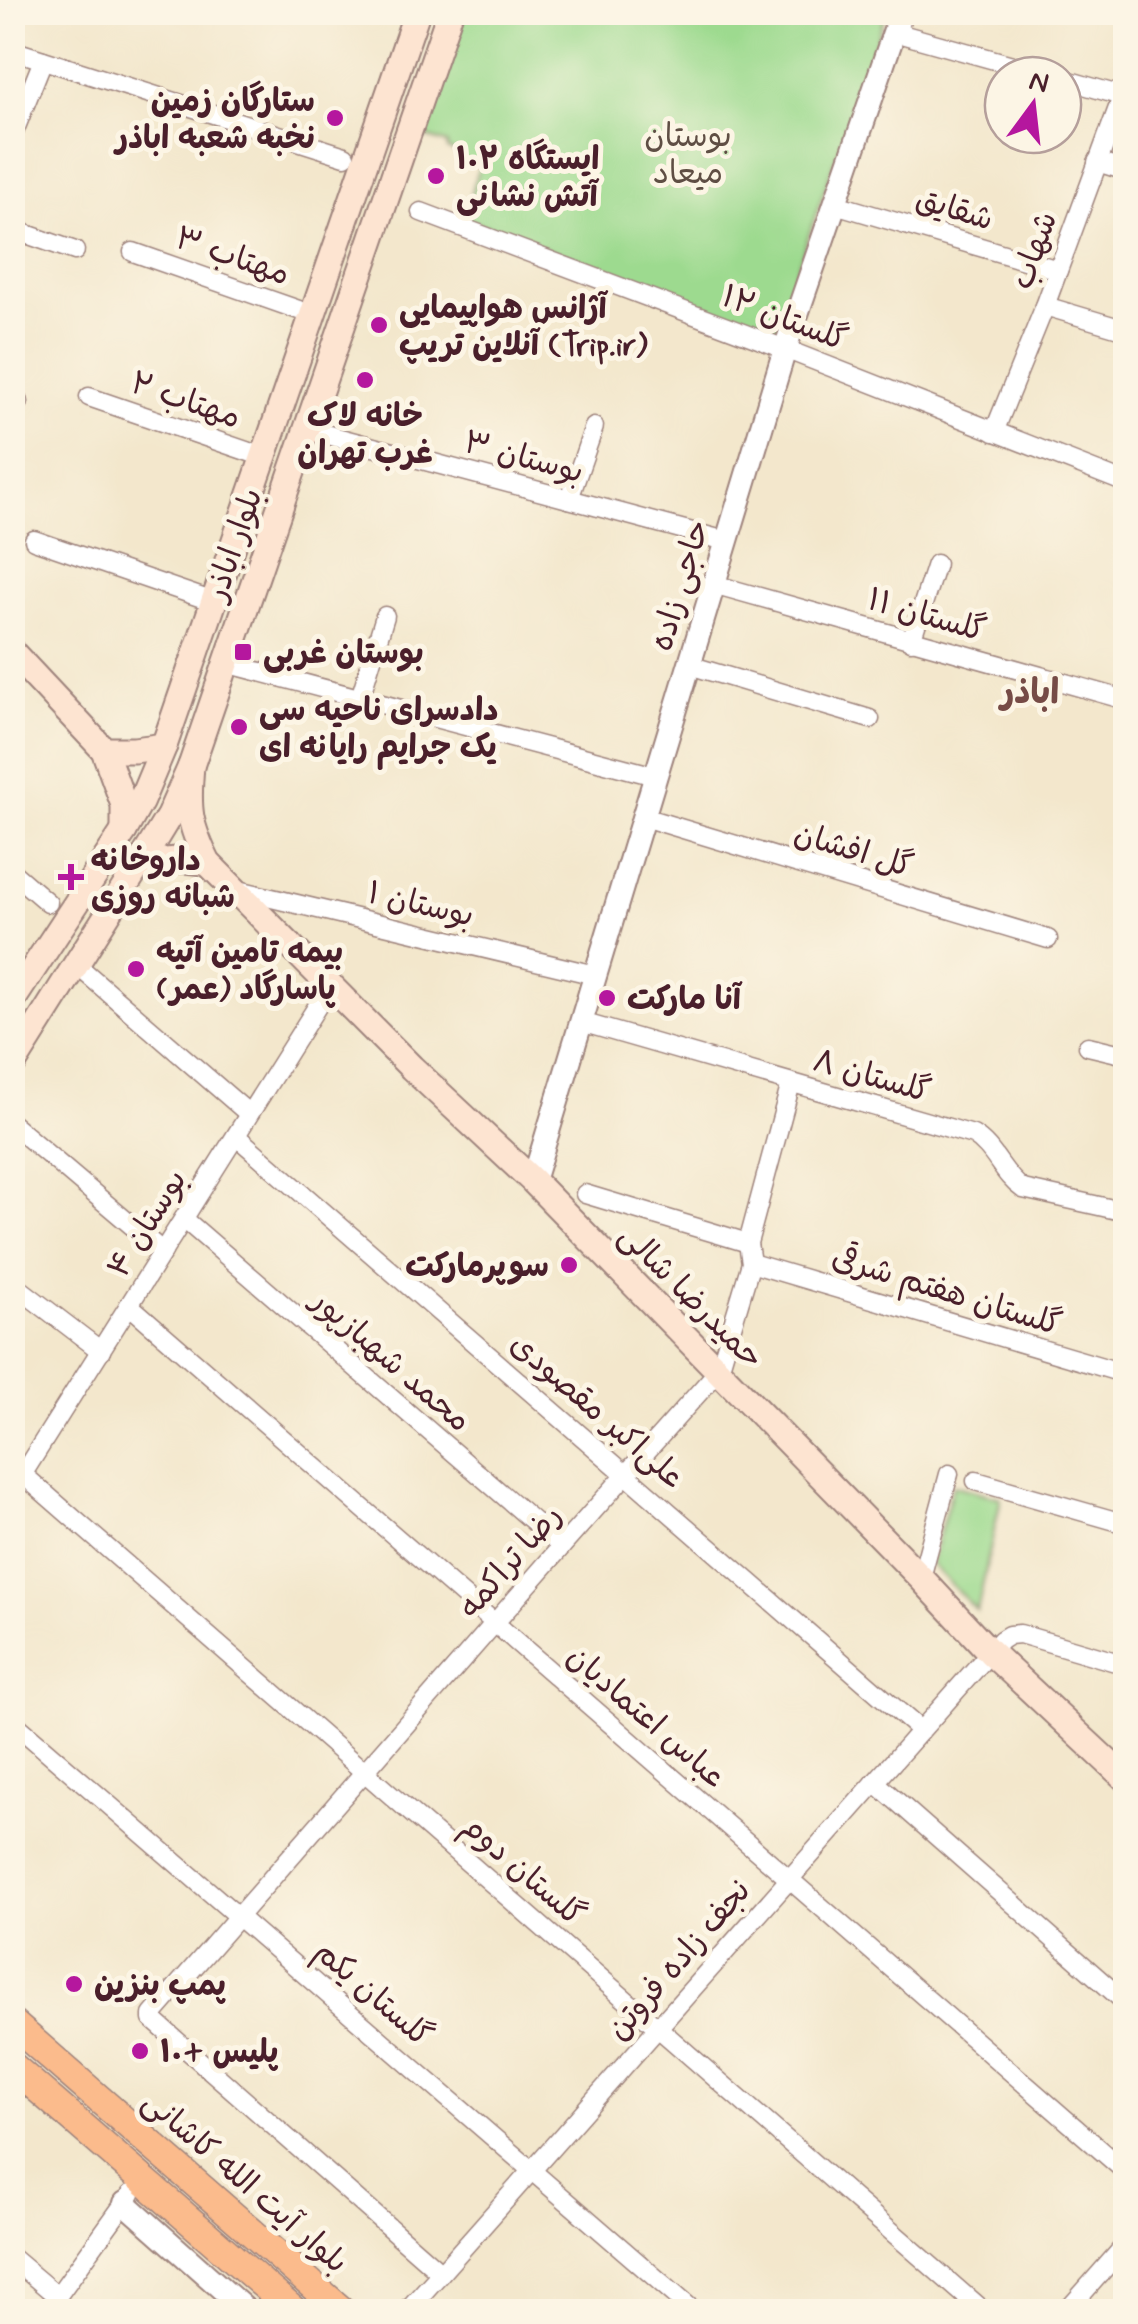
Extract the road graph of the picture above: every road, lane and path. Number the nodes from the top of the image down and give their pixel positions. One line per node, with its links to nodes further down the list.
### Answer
1 (416, 12): 20 (main road, بلوار اباذر)
2 (450, 12): 25 (main road, بلوار اباذر)
3 (898, 22): 5 (street); 13 (street, حاجی زاده)
4 (12, 50): 6 (street)
5 (991, 55)
6 (43, 60): 9 (street); 10 (street)
7 (1083, 83): 8 (street)
8 (1124, 91): 11 (street, شهاب)
9 (12, 137)
10 (345, 156)
11 (1098, 162): 12 (street); 18 (street, شهاب)
12 (1126, 171)
13 (835, 204): 18 (street, شقایق); 22 (street, حاجی زاده)
14 (421, 212): 22 (street, گلستان ۱۲)
15 (12, 229): 16 (street)
16 (76, 251)
17 (133, 252): 20 (street, مهتاب ۳)
18 (1058, 270): 19 (street, شهاب)
19 (1045, 306): 21 (street); 26 (street, شهاب)
20 (313, 315): 27 (main road, بلوار اباذر)
21 (1126, 330)
22 (785, 349): 26 (street, گلستان ۱۲); 31 (street, حاجی زاده)
23 (89, 398): 27 (street, مهتاب ۲)
24 (594, 427): 29 (street)
25 (306, 430): 29 (street, بوستان ۳); 38 (main road, بلوار اباذر)
26 (994, 432): 28 (street, گلستان ۱۲)
27 (264, 456): 34 (main road, بلوار اباذر)
28 (1126, 483)
29 (569, 499): 31 (street, بوستان ۳)
30 (34, 540): 34 (street)
31 (726, 541): 33 (street, حاجی زاده)
32 (936, 564): 36 (street)
33 (714, 584): 36 (street, گلستان ۱۱); 39 (street, حاجی زاده)
34 (214, 602): 43 (main road, بلوار اباذر)
35 (386, 616): 40 (street)
36 (911, 641): 41 (street, گلستان ۱۱)
37 (12, 652): 44 (main road)
38 (226, 663): 40 (street); 45 (main road, بلوار اباذر)
39 (689, 665): 42 (street); 46 (street, حاجی زاده)
40 (360, 698): 46 (street)
41 (1126, 700)
42 (870, 718)
43 (164, 746): 44 (main road); 48 (main road, بلوار اباذر)
44 (104, 750): 48 (main road)
45 (191, 766): 49 (main road); 50 (main road, بلوار اباذر)
46 (655, 776): 47 (street, حاجی زاده)
47 (643, 817): 54 (street, گل افشان); 56 (street, حاجی زاده)
48 (124, 831): 58 (main road, بلوار اباذر)
49 (208, 863): 50 (main road); 52 (main road, حمیدرضا شالی)
50 (137, 868): 62 (main road, بلوار اباذر)
51 (12, 872): 53 (street)
52 (233, 889): 56 (street, بوستان ۱); 57 (main road, حمیدرضا شالی)
53 (48, 903)
54 (1048, 939)
55 (86, 973): 64 (street)
56 (595, 975): 59 (street, حاجی زاده)
57 (330, 986): 64 (street, بوستان ۴); 67 (main road, حمیدرضا شالی)
58 (12, 1001)
59 (581, 1022): 63 (street, گلستان ٨); 67 (street, حاجی زاده)
60 (1088, 1046): 61 (street)
61 (1126, 1055)
62 (12, 1066)
63 (791, 1082): 69 (street, گلستان ٨); 71 (street, رضا تراکمه)
64 (249, 1114): 66 (street, بوستان ۴)
65 (12, 1124): 72 (street)
66 (236, 1136): 70 (street, بوستان ۴); 80 (street, علی‌اکبر مقصودی)
67 (533, 1182): 77 (main road, حمیدرضا شالی)
68 (585, 1194): 71 (street)
69 (1126, 1212)
70 (184, 1219): 72 (street, بوستان ۴); 85 (street, محمد شهبازپور)
71 (748, 1243): 73 (street, رضا تراکمه)
72 (163, 1252): 75 (street, بوستان ۴)
73 (751, 1263): 77 (street, رضا تراکمه); 78 (street, گلستان هفتم شرقی)
74 (12, 1283): 76 (street)
75 (130, 1305): 76 (street, بوستان ۴); 87 (street, عباس اعتمادیان)
76 (101, 1351): 79 (street, بوستان ۴)
77 (719, 1370): 80 (street, رضا تراکمه); 86 (main road, حمیدرضا شالی)
78 (1126, 1374)
79 (18, 1469): 83 (street, بوستان ۴); 92 (street, گلستان دوم)
80 (626, 1474): 85 (street, رضا تراکمه); 91 (street, علی‌اکبر مقصودی)
81 (950, 1474): 86 (street)
82 (976, 1481): 84 (street)
83 (12, 1491)
84 (1126, 1524)
85 (562, 1546): 87 (street, رضا تراکمه)
86 (922, 1578): 88 (main road, حمیدرضا شالی)
87 (494, 1623): 92 (street, رضا تراکمه); 95 (street, عباس اعتمادیان)
88 (990, 1652): 89 (street); 91 (street, نجف زاده فروتن); 93 (main road, حمیدرضا شالی)
89 (1126, 1665)
90 (12, 1721): 96 (street, گلستان یکم)
91 (920, 1730): 94 (street, نجف زاده فروتن)
92 (365, 1771): 96 (street, رضا تراکمه); 99 (street, گلستان دوم)
93 (1126, 1779)
94 (875, 1782): 95 (street, نجف زاده فروتن); 97 (street)
95 (789, 1879): 99 (street, نجف زاده فروتن); 102 (street, عباس اعتمادیان)
96 (239, 1917): 101 (street, گلستان یکم); 107 (street, رضا تراکمه)
97 (1126, 2003)
98 (12, 2023): 112 (main road, بلوار آیت الله کاشانی)
99 (658, 2027): 101 (street, نجف زاده فروتن); 114 (street, گلستان دوم)
100 (12, 2066): 103 (main road, بلوار آیت الله کاشانی)
101 (532, 2170): 107 (street, نجف زاده فروتن); 113 (street, گلستان یکم)
102 (1126, 2172)
103 (142, 2179): 104 (street); 111 (main road, بلوار آیت الله کاشانی)
104 (125, 2203): 108 (street); 110 (street)
105 (1126, 2244): 115 (street)
106 (12, 2258): 108 (street)
107 (441, 2273): 109 (street, نجف زاده فروتن)
108 (52, 2304)
109 (407, 2310)
110 (248, 2312)
111 (295, 2312)
112 (343, 2312)
113 (695, 2312)
114 (984, 2312)
115 (1066, 2312)

